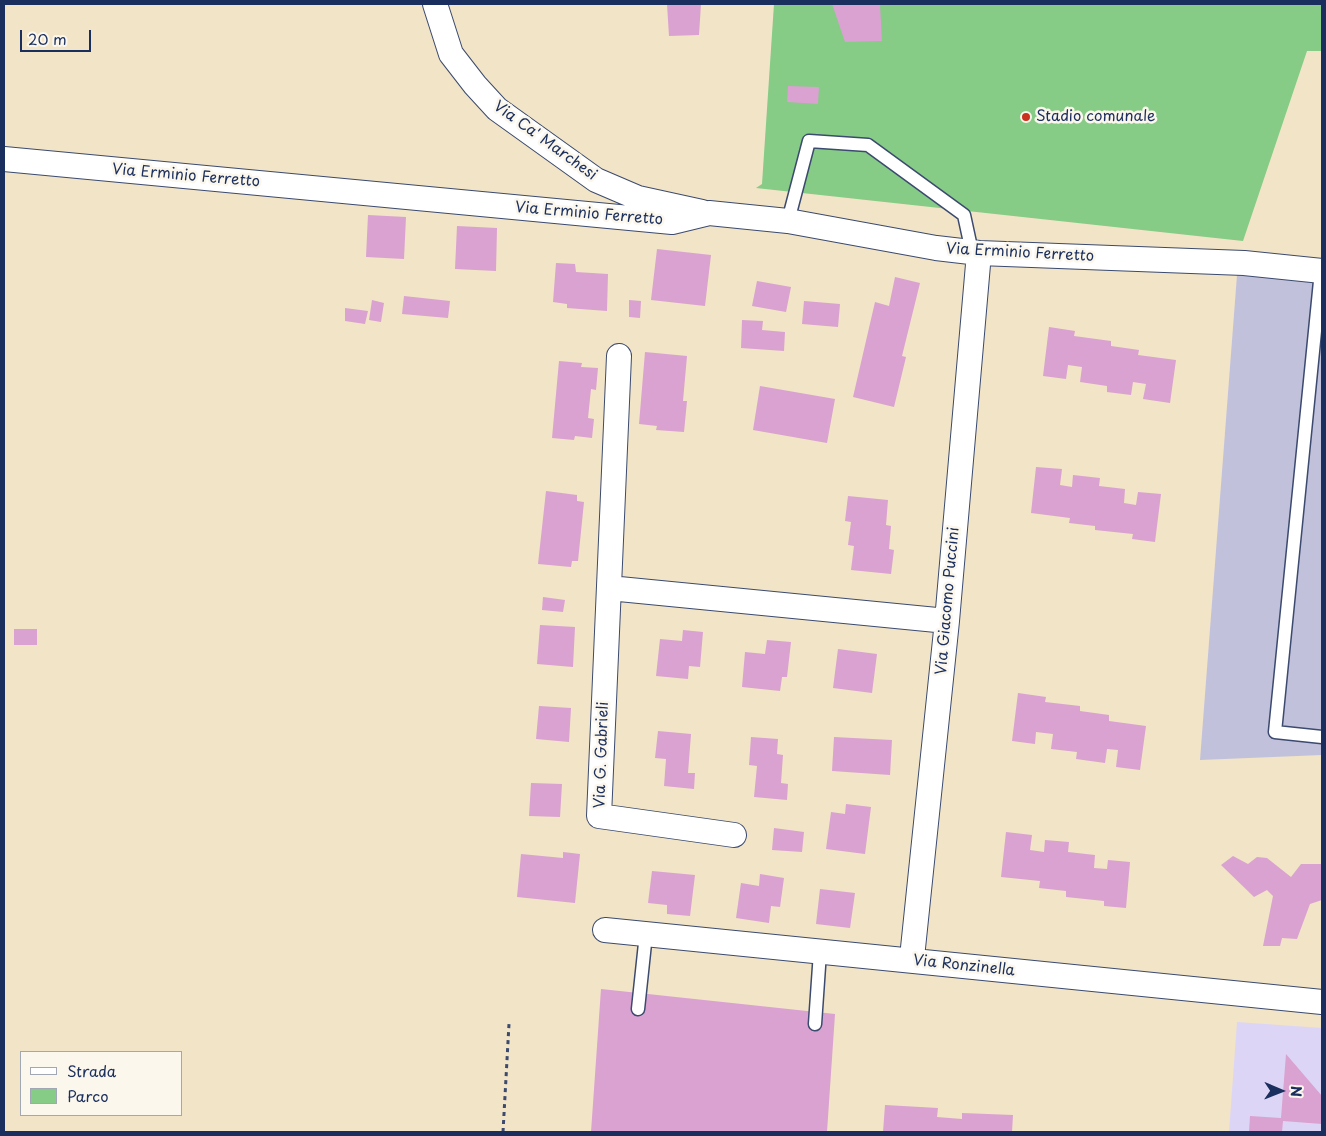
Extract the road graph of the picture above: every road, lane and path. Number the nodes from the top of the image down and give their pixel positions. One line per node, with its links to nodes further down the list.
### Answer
1 (435, 4): 3 (street, Via Ca' Marchesi)
2 (4, 159): 3 (street, Via Erminio Ferretto)
3 (709, 213): 4 (street, Via Erminio Ferretto)
4 (788, 221): 5 (street, Via Erminio Ferretto); 5 (lane)
5 (975, 252): 6 (street, Via Erminio Ferretto); 9 (street, Via Giacomo Puccini)
6 (1321, 271): 10 (lane)
7 (619, 356): 8 (street, Via G. Gabrieli)
8 (609, 588): 9 (street); 11 (street, Via G. Gabrieli)
9 (946, 621): 14 (street, Via Giacomo Puccini)
10 (1322, 737)
11 (734, 835)
12 (605, 930): 13 (street, Via Ronzinella)
13 (646, 934): 15 (street, Via Ronzinella); 17 (lane)
14 (914, 948)
15 (820, 952): 16 (street, Via Ronzinella); 19 (lane)
16 (1322, 1002)
17 (638, 1009)
18 (509, 1024): 20 (path)
19 (815, 1024)
20 (503, 1132)

